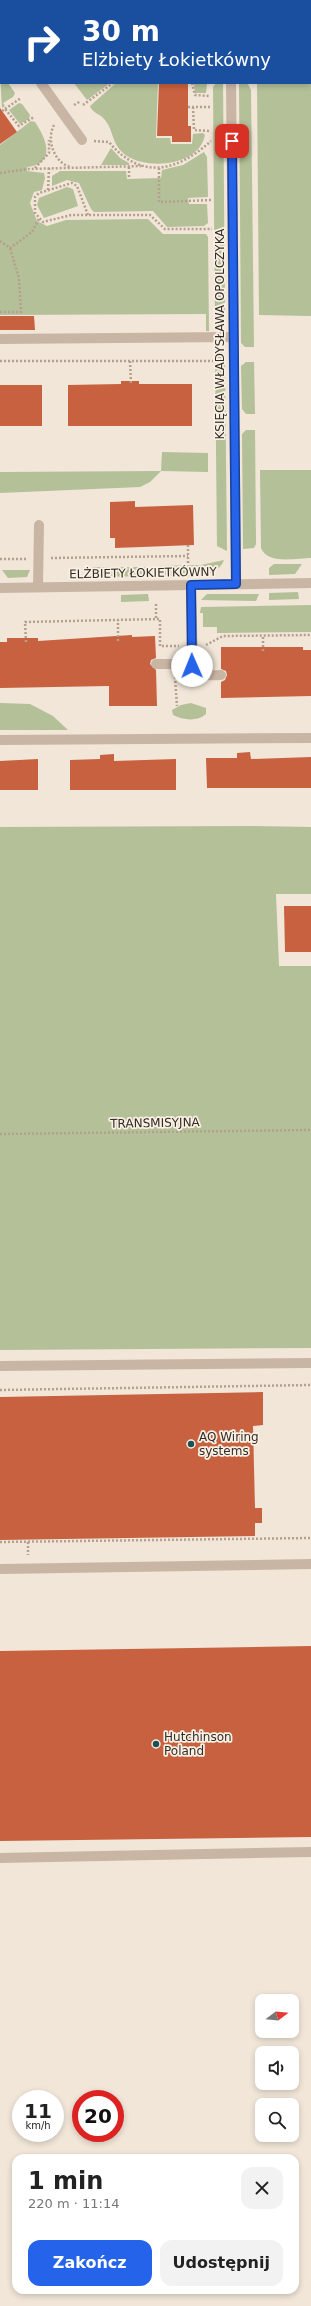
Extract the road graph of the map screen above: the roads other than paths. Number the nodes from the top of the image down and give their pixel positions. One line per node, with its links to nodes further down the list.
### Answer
1 (43, 84): 3 (street)
2 (231, 84): 4 (street, KSIĘCIA WŁADYSŁAWA OPOLCZYKA)
3 (82, 140)
4 (233, 337): 5 (street); 8 (street, KSIĘCIA WŁADYSŁAWA OPOLCZYKA)
5 (0, 339)
6 (39, 525): 10 (street)
7 (311, 583): 8 (street, ELŻBIETY ŁOKIETKÓWNY)
8 (236, 584): 9 (street, ELŻBIETY ŁOKIETKÓWNY)
9 (191, 585): 10 (street, ELŻBIETY ŁOKIETKÓWNY); 13 (street)
10 (38, 587): 11 (street, ELŻBIETY ŁOKIETKÓWNY)
11 (0, 588)
12 (156, 664): 13 (street)
13 (192, 664): 14 (street)
14 (221, 675)
15 (311, 738): 16 (street)
16 (0, 740)
17 (311, 1363): 18 (street)
18 (0, 1366)
19 (311, 1564): 20 (street)
20 (0, 1569)
21 (311, 1852): 22 (street)
22 (0, 1858)

